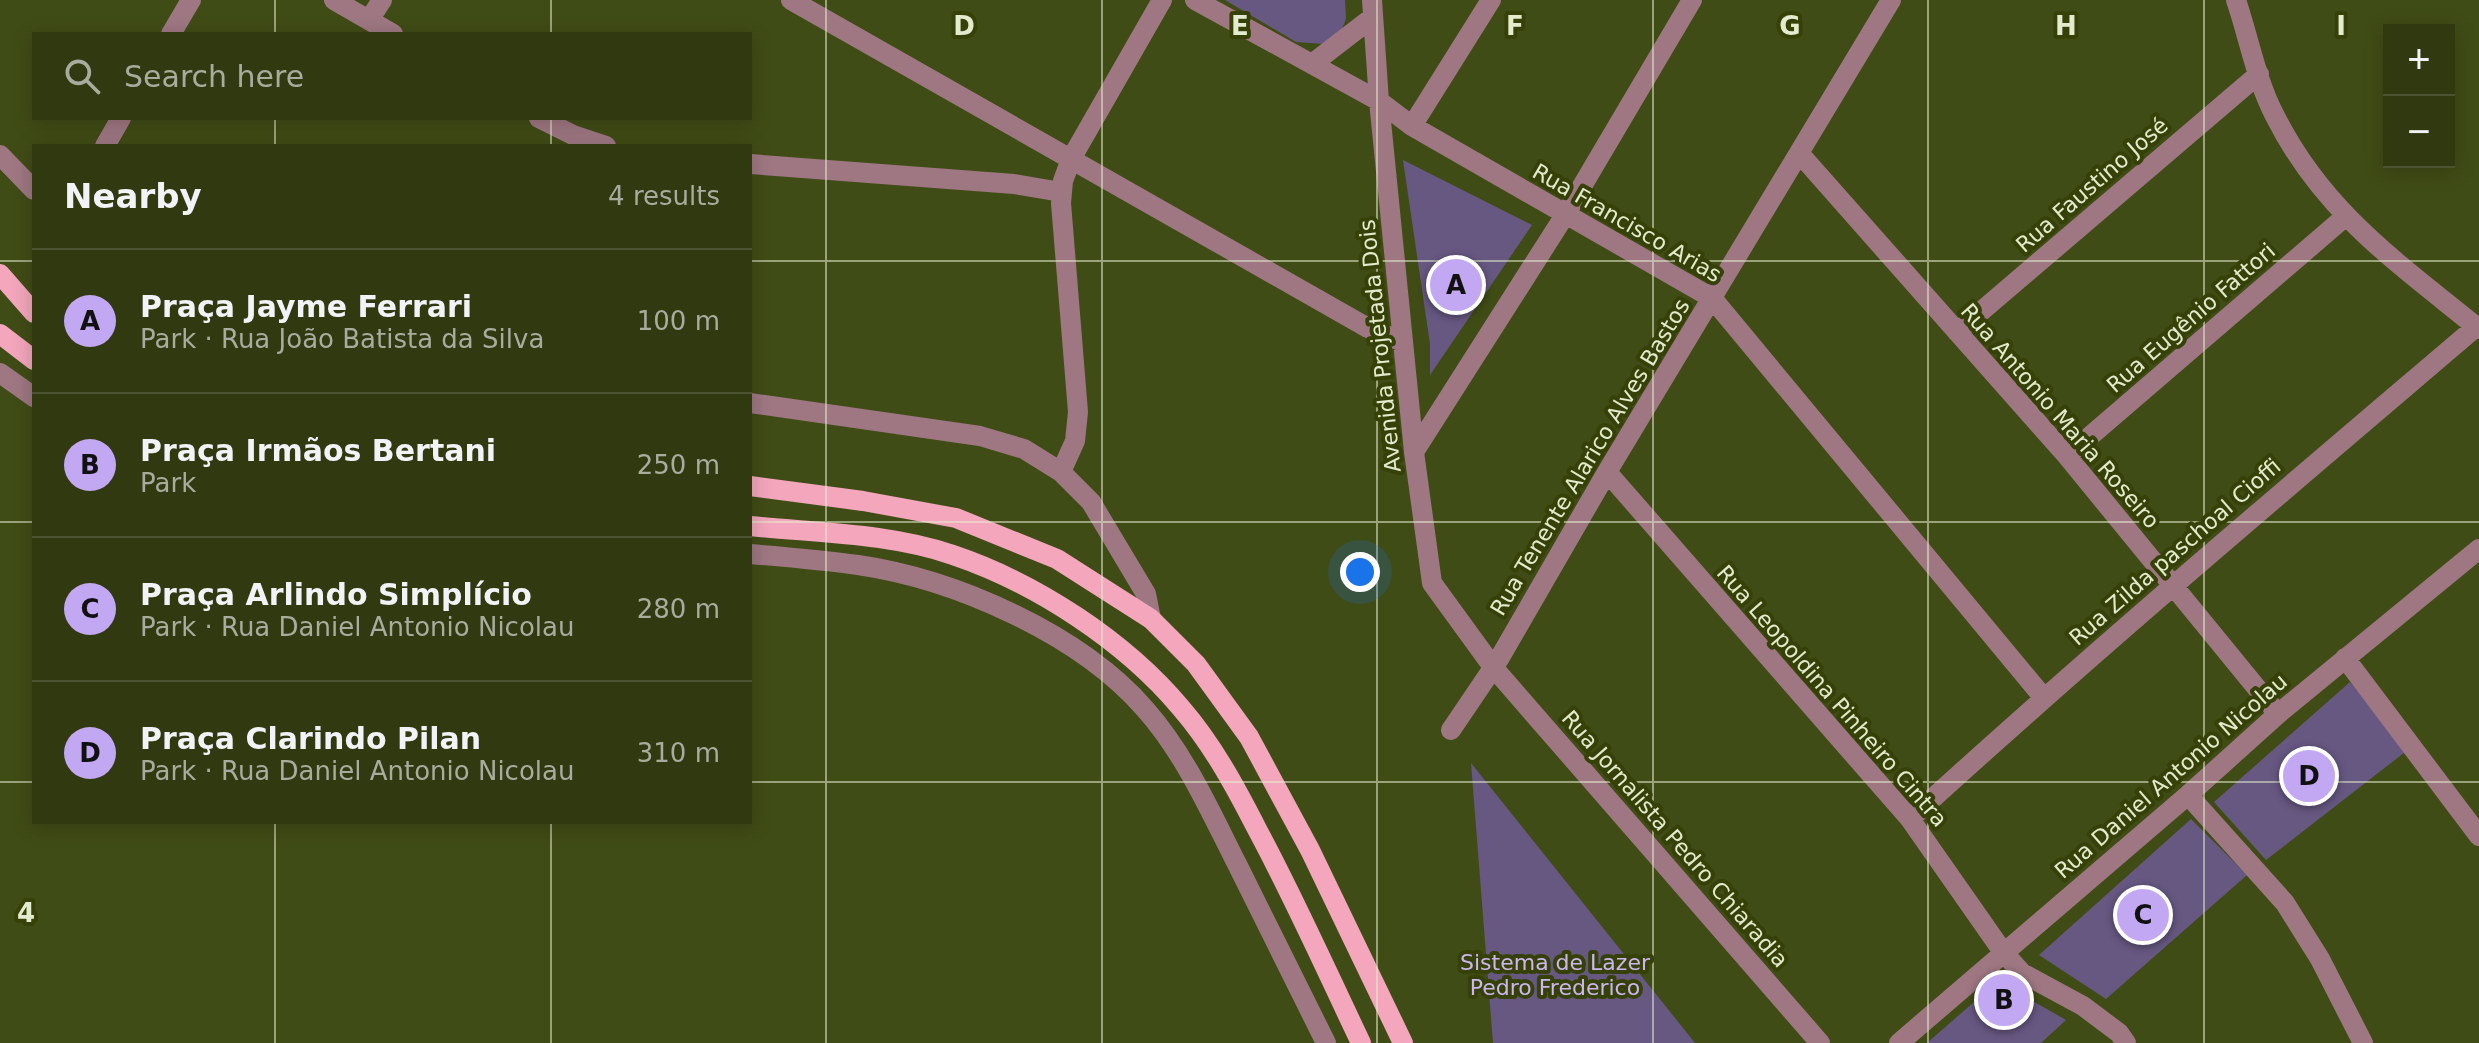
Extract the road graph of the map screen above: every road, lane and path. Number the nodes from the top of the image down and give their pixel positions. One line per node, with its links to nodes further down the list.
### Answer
1 (191, 0): 13 (street)
2 (334, 0): 12 (street)
3 (382, 0): 12 (street)
4 (791, 0): 25 (street)
5 (1162, 0): 25 (street)
6 (1195, 0): 15 (street, Rua Francisco Arias)
7 (1491, 0): 20 (street)
8 (1692, 0): 29 (street)
9 (1891, 0): 23 (street, Rua Tenente Alarico Alves Bastos)
10 (2236, 0): 16 (street)
11 (1373, 8): 15 (street); 17 (street, Avenida Projetada Dois)
12 (369, 20): 14 (street)
13 (172, 32)
14 (390, 32)
15 (1312, 64): 17 (street, Rua Francisco Arias)
16 (2259, 74): 30 (street); 35 (street, Rua Faustino José)
17 (1379, 101): 20 (street, Rua Francisco Arias); 37 (street, Avenida Projetada Dois)
18 (120, 120): 21 (street)
19 (543, 120): 22 (street)
20 (1412, 126): 29 (street, Rua Francisco Arias)
21 (106, 144)
22 (600, 144)
23 (1800, 154): 32 (street, Rua Tenente Alarico Alves Bastos); 35 (street, Rua Antonio Maria Roseiro)
24 (0, 155): 27 (street)
25 (1071, 159): 28 (street); 37 (street)
26 (752, 164): 28 (street)
27 (32, 188)
28 (1061, 192): 44 (street)
29 (1565, 215): 32 (street, Rua Francisco Arias); 42 (street)
30 (2346, 216): 34 (street); 43 (street, Rua Eugênio Fattori)
31 (0, 274): 33 (main road)
32 (1712, 298): 45 (street, Rua Tenente Alarico Alves Bastos); 54 (street, Rua Francisco Arias)
33 (32, 311)
34 (2478, 328): 50 (street, Rua Zilda paschoal Cioffi)
35 (1957, 332): 43 (street, Rua Antonio Maria Roseiro)
36 (0, 334): 38 (main road)
37 (1403, 342): 42 (street, Avenida Projetada Dois)
38 (32, 358)
39 (0, 373): 40 (street)
40 (32, 396)
41 (752, 403): 44 (street)
42 (1414, 452): 53 (street, Avenida Projetada Dois)
43 (2067, 456): 50 (street, Rua Antonio Maria Roseiro)
44 (1061, 472): 51 (street)
45 (1607, 472): 53 (street, Rua Tenente Alarico Alves Bastos); 58 (street, Rua Leopoldina Pinheiro Cintra)
46 (752, 486): 51 (main road)
47 (752, 526): 62 (main road)
48 (2479, 549): 52 (street, Rua Daniel Antonio Nicolau)
49 (752, 554): 61 (street)
50 (2172, 585): 54 (street, Rua Zilda paschoal Cioffi); 55 (street, Rua Antonio Maria Roseiro)
51 (1151, 619): 63 (main road)
52 (2345, 658): 55 (street, Rua Daniel Antonio Nicolau); 59 (street)
53 (1493, 667): 56 (street, Rua Tenente Alarico Alves Bastos); 64 (street, Rua Jornalista Pedro Chiaradia)
54 (2043, 697): 58 (street, Rua Zilda paschoal Cioffi)
55 (2278, 714): 57 (street, Rua Daniel Antonio Nicolau)
56 (1451, 730)
57 (2188, 795): 60 (street, Rua Daniel Antonio Nicolau); 67 (street)
58 (1910, 819): 60 (street, Rua Leopoldina Pinheiro Cintra)
59 (2479, 836)
60 (2003, 952): 65 (street, Rua Daniel Antonio Nicolau); 66 (street, Rua Leopoldina Pinheiro Cintra)
61 (1326, 1043)
62 (1361, 1043)
63 (1403, 1043)
64 (1820, 1043)
65 (1899, 1043)
66 (2126, 1043)
67 (2363, 1043)

